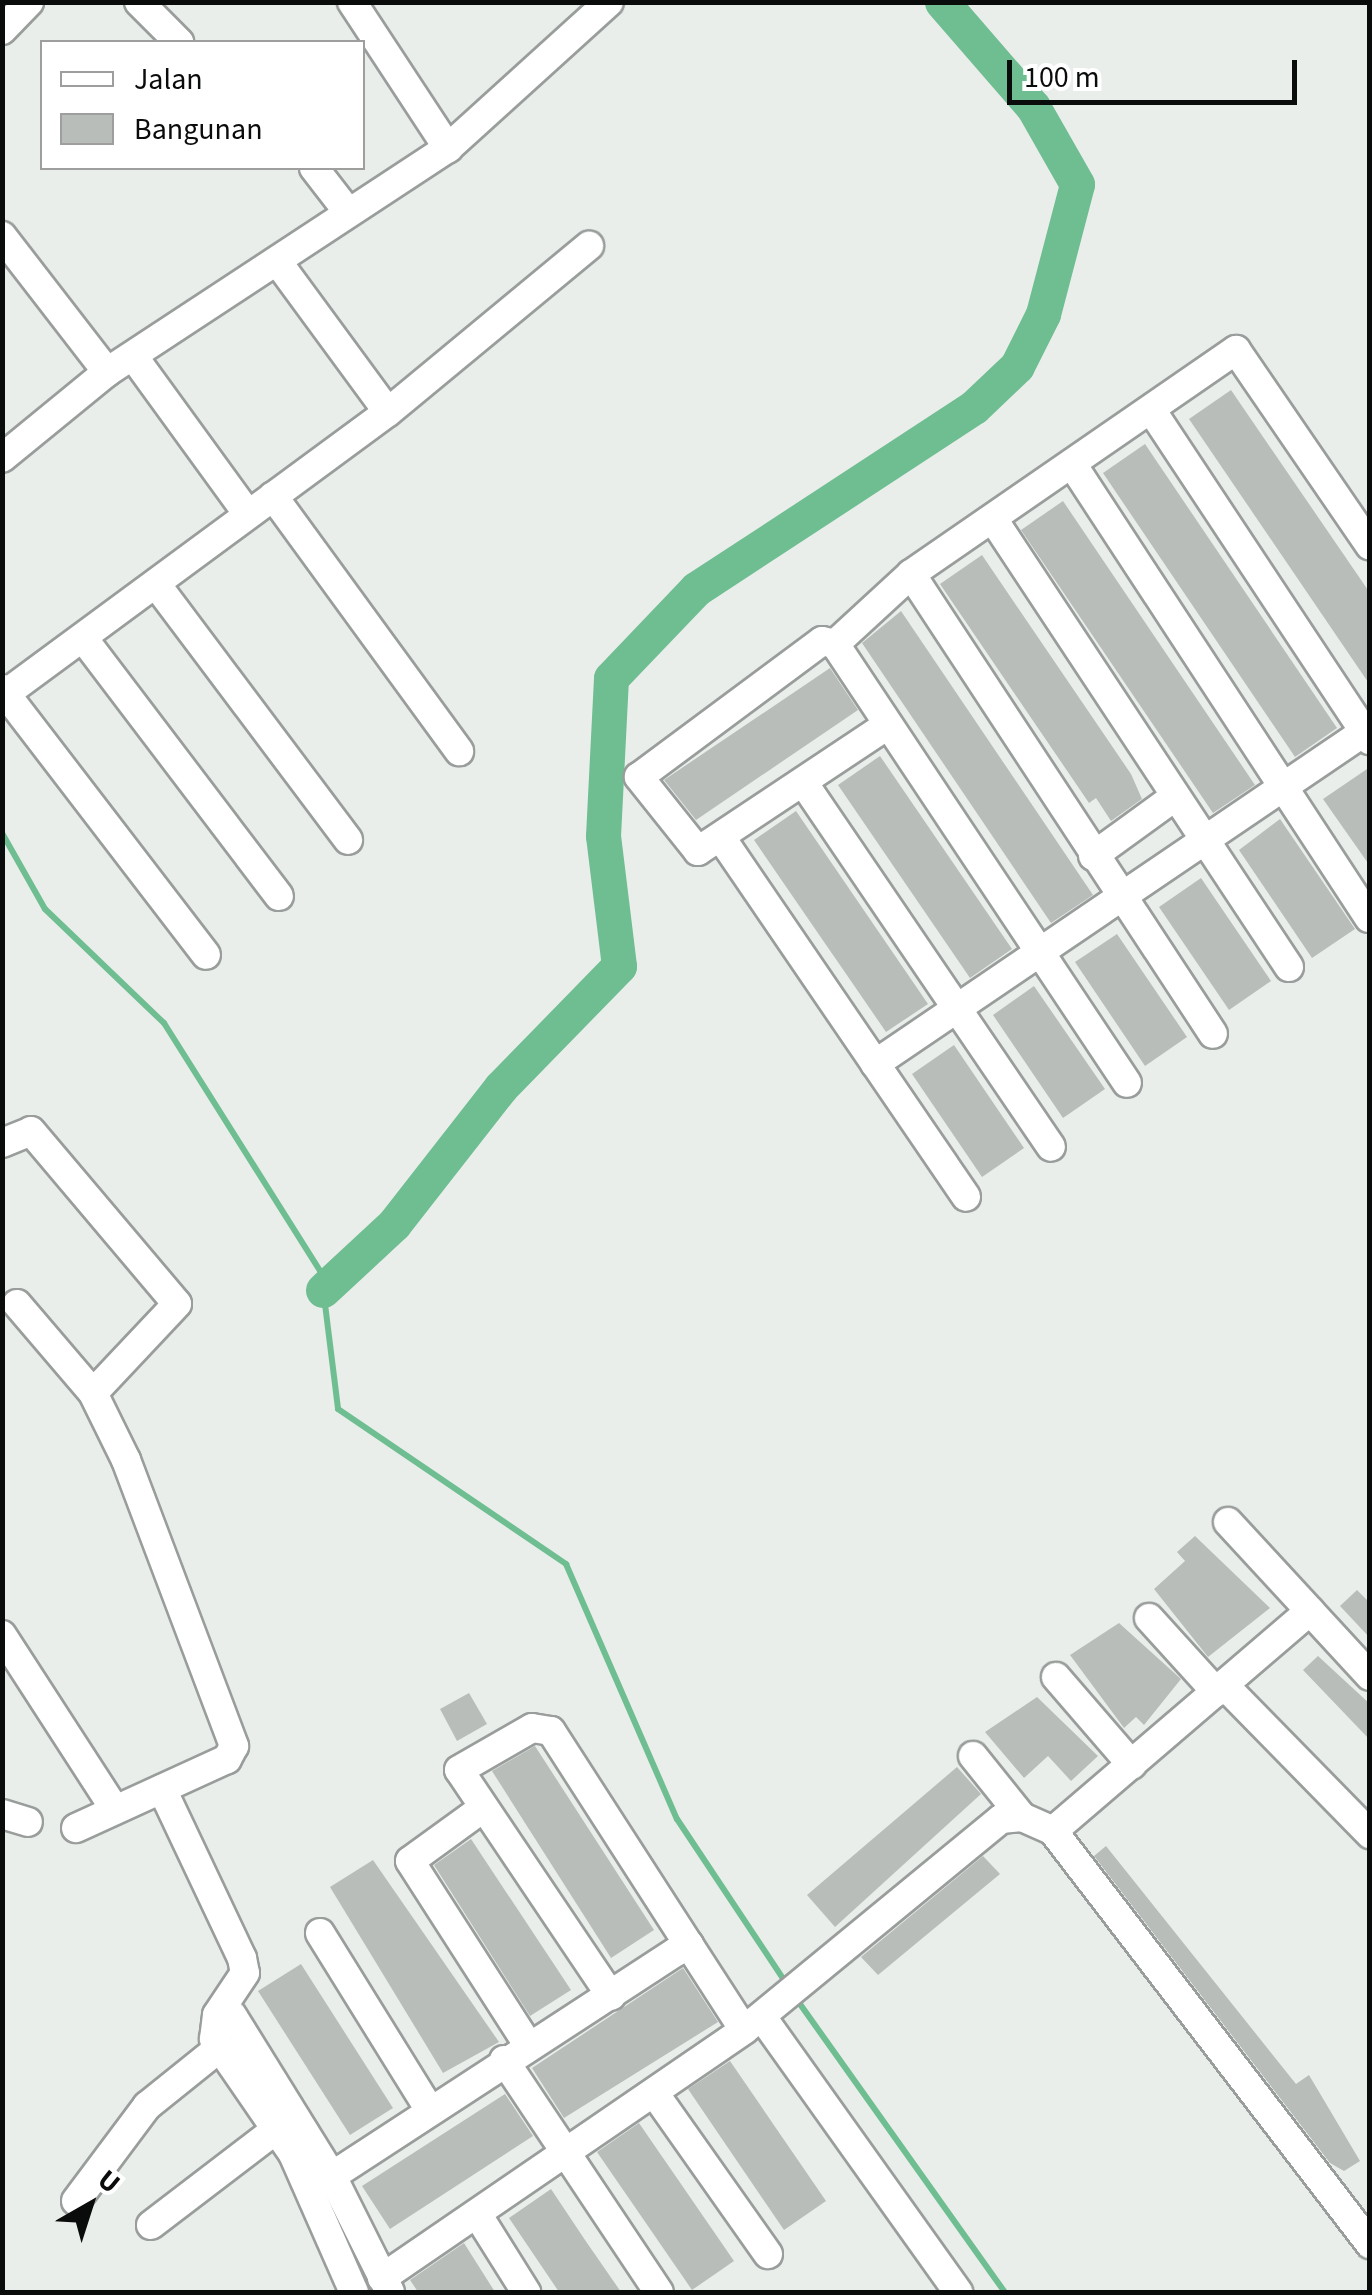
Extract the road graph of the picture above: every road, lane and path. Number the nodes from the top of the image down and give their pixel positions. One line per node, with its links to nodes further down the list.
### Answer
1 (29, 2): 5 (street)
2 (140, 2): 6 (street)
3 (352, 2): 7 (street)
4 (609, 2): 7 (street)
5 (2, 30)
6 (178, 40)
7 (448, 148): 9 (street)
8 (316, 170): 9 (street)
9 (348, 212): 12 (street)
10 (2, 236): 14 (street)
11 (589, 246): 16 (street)
12 (277, 262): 13 (street); 16 (street)
13 (133, 356): 14 (street); 20 (street)
14 (106, 372): 17 (street)
15 (1152, 411): 18 (street); 22 (street); 29 (street)
16 (388, 412): 19 (street)
17 (2, 458)
18 (1074, 467): 21 (street); 32 (street)
19 (273, 496): 20 (street); 30 (street)
20 (248, 514): 24 (street)
21 (993, 519): 23 (street); 33 (street)
22 (1370, 546)
23 (911, 574): 26 (street); 37 (street)
24 (156, 584): 25 (street); 36 (street)
25 (83, 638): 27 (street); 38 (street)
26 (835, 644): 28 (street); 34 (street)
27 (5, 691): 42 (street)
28 (886, 726): 31 (street); 41 (street)
29 (1368, 733): 32 (street)
30 (460, 751)
31 (803, 782): 34 (street); 44 (street)
32 (1284, 786): 35 (street); 40 (street)
33 (1172, 798): 35 (street); 37 (street)
34 (722, 839): 46 (street)
35 (1199, 839): 39 (street); 43 (street)
36 (348, 840)
37 (1093, 856): 39 (street)
38 (278, 896)
39 (1119, 896): 41 (street); 45 (street)
40 (1369, 918)
41 (1041, 948): 44 (street); 47 (street)
42 (206, 955)
43 (1289, 967)
44 (955, 1006): 46 (street); 49 (street)
45 (1213, 1034)
46 (875, 1064): 50 (street)
47 (1127, 1083)
48 (2, 1142): 52 (street)
49 (1050, 1147)
50 (966, 1197)
51 (16, 1304): 52 (street)
52 (92, 1393): 62 (street)
53 (1228, 1522): 54 (street)
54 (1310, 1612): 57 (street); 59 (street)
55 (1149, 1618): 59 (street)
56 (2, 1634): 64 (street)
57 (1370, 1676)
58 (1056, 1677): 61 (street)
59 (1220, 1688): 61 (street); 68 (street)
60 (973, 1756): 65 (street)
61 (1132, 1765): 67 (street)
62 (162, 1789): 64 (street); 75 (street)
63 (483, 1808): 70 (street); 71 (street); 74 (street)
64 (115, 1810): 66 (street)
65 (1022, 1817): 67 (street); 73 (street)
66 (76, 1828)
67 (1053, 1832): 85 (street)
68 (1370, 1834)
69 (320, 1933): 78 (street)
70 (689, 1945): 71 (street); 73 (street)
71 (611, 1996): 74 (street)
72 (232, 2015): 81 (street)
73 (761, 2017): 77 (street); 91 (street)
74 (528, 2045): 76 (street)
75 (218, 2049): 79 (street); 82 (street)
76 (504, 2060): 78 (street); 80 (street)
77 (654, 2094): 80 (street); 86 (street)
78 (429, 2109): 81 (street)
79 (278, 2128): 84 (street); 88 (street)
80 (567, 2158): 83 (street); 90 (street)
81 (332, 2176): 87 (street)
82 (76, 2201)
83 (479, 2217): 87 (street); 89 (street)
84 (151, 2225)
85 (1370, 2244)
86 (768, 2254)
87 (386, 2286)
88 (354, 2292)
89 (526, 2292)
90 (659, 2292)
91 (958, 2292)

